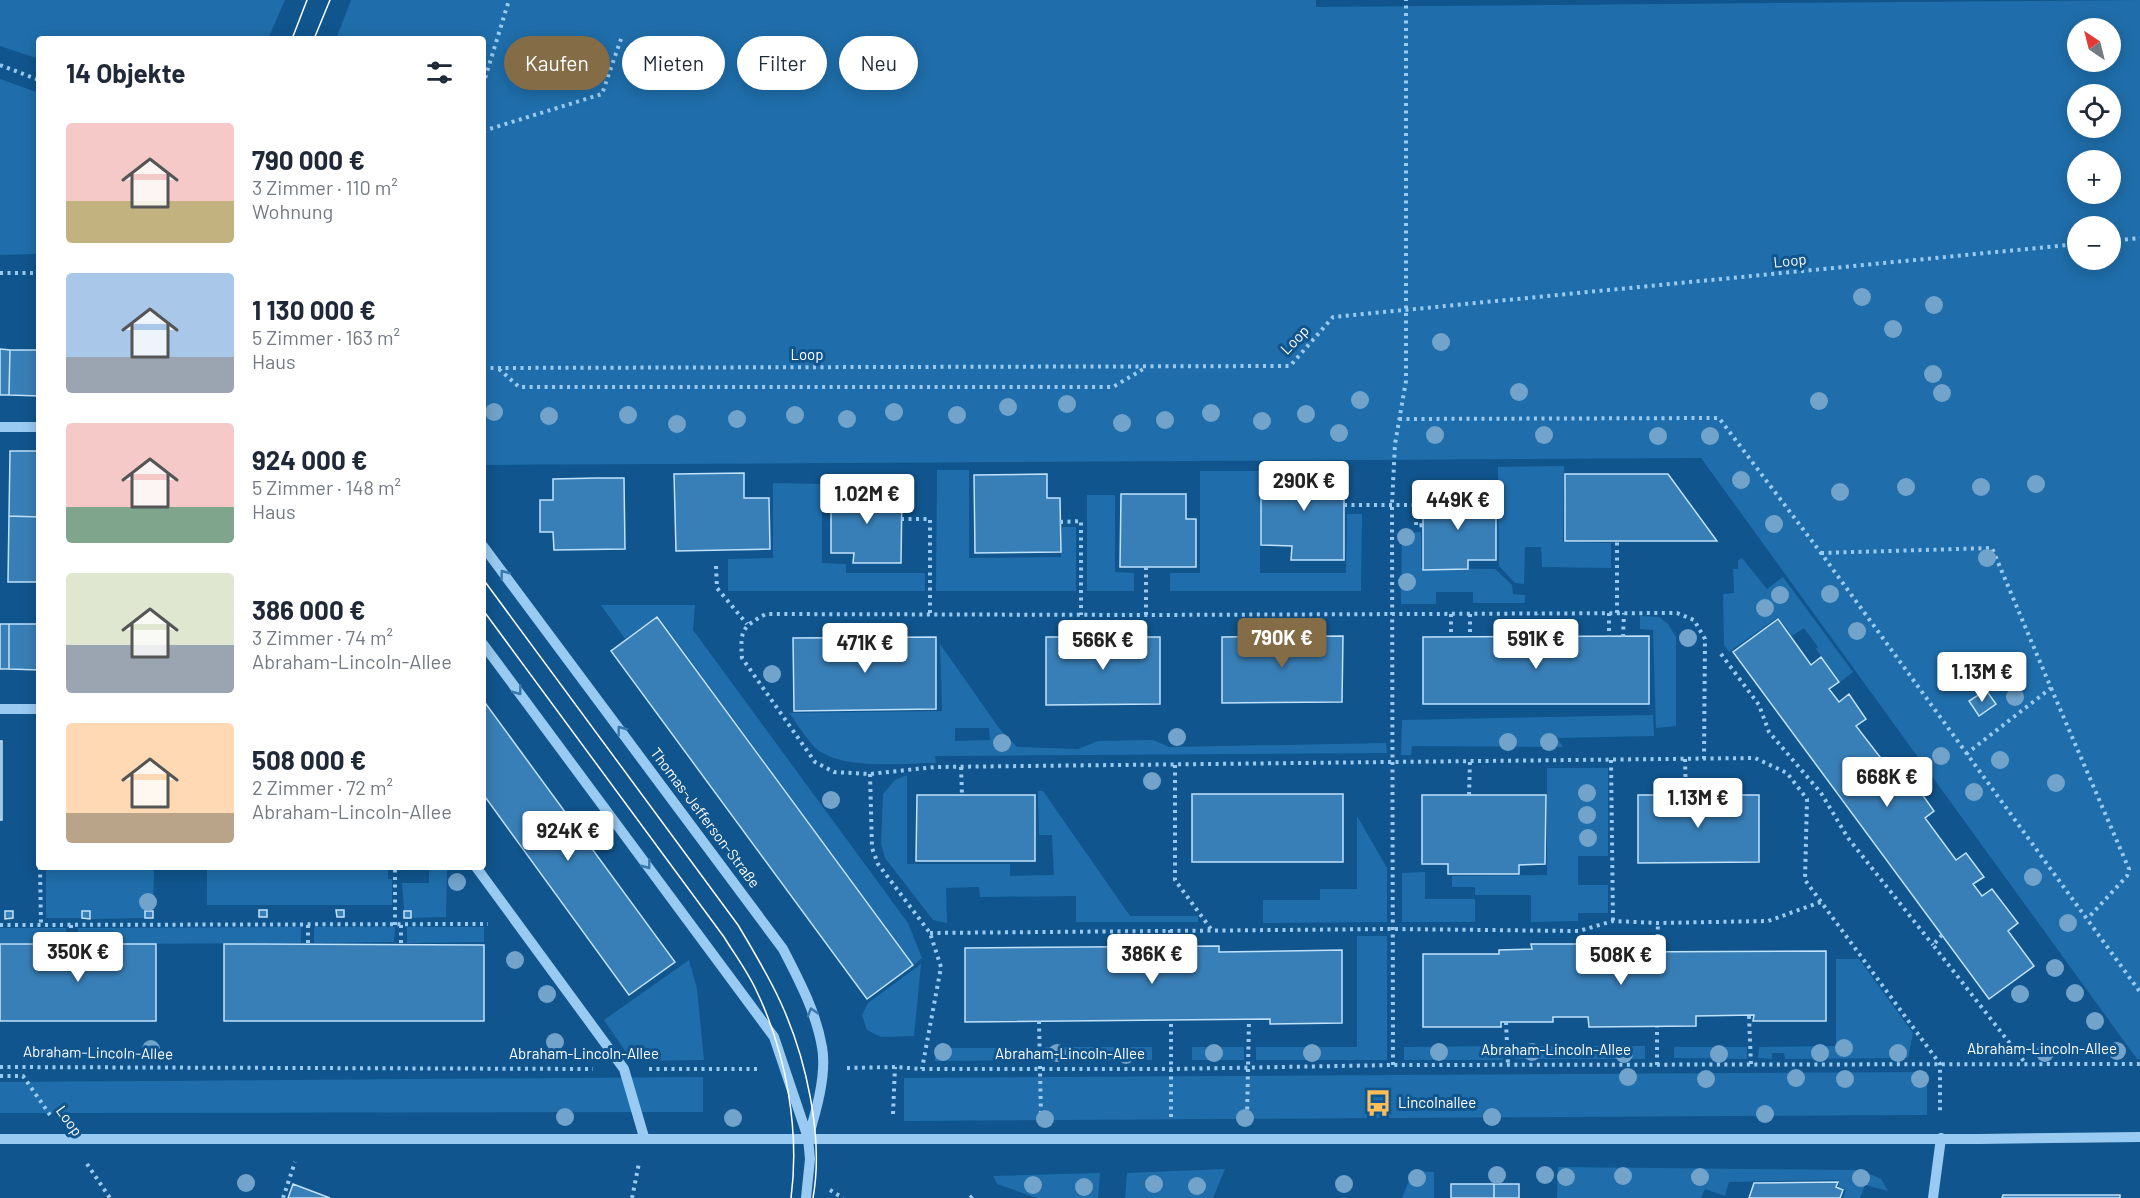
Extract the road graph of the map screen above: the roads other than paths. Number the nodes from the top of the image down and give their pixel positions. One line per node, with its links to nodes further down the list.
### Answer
1 (0, 427): 2 (street)
2 (36, 427)
3 (486, 550): 10 (street, Thomas-Jefferson-Straße, one-way to 3)
4 (486, 648): 10 (street, Thomas-Jefferson-Straße, one-way to 10)
5 (0, 709): 6 (street)
6 (36, 709)
7 (478, 870): 8 (street)
8 (644, 1137): 10 (street); 12 (street)
9 (2140, 1137): 11 (street)
10 (808, 1138): 11 (street); 13 (street, Thomas-Jefferson-Straße)
11 (1941, 1138): 14 (street)
12 (0, 1139)
13 (806, 1198)
14 (1933, 1198)

